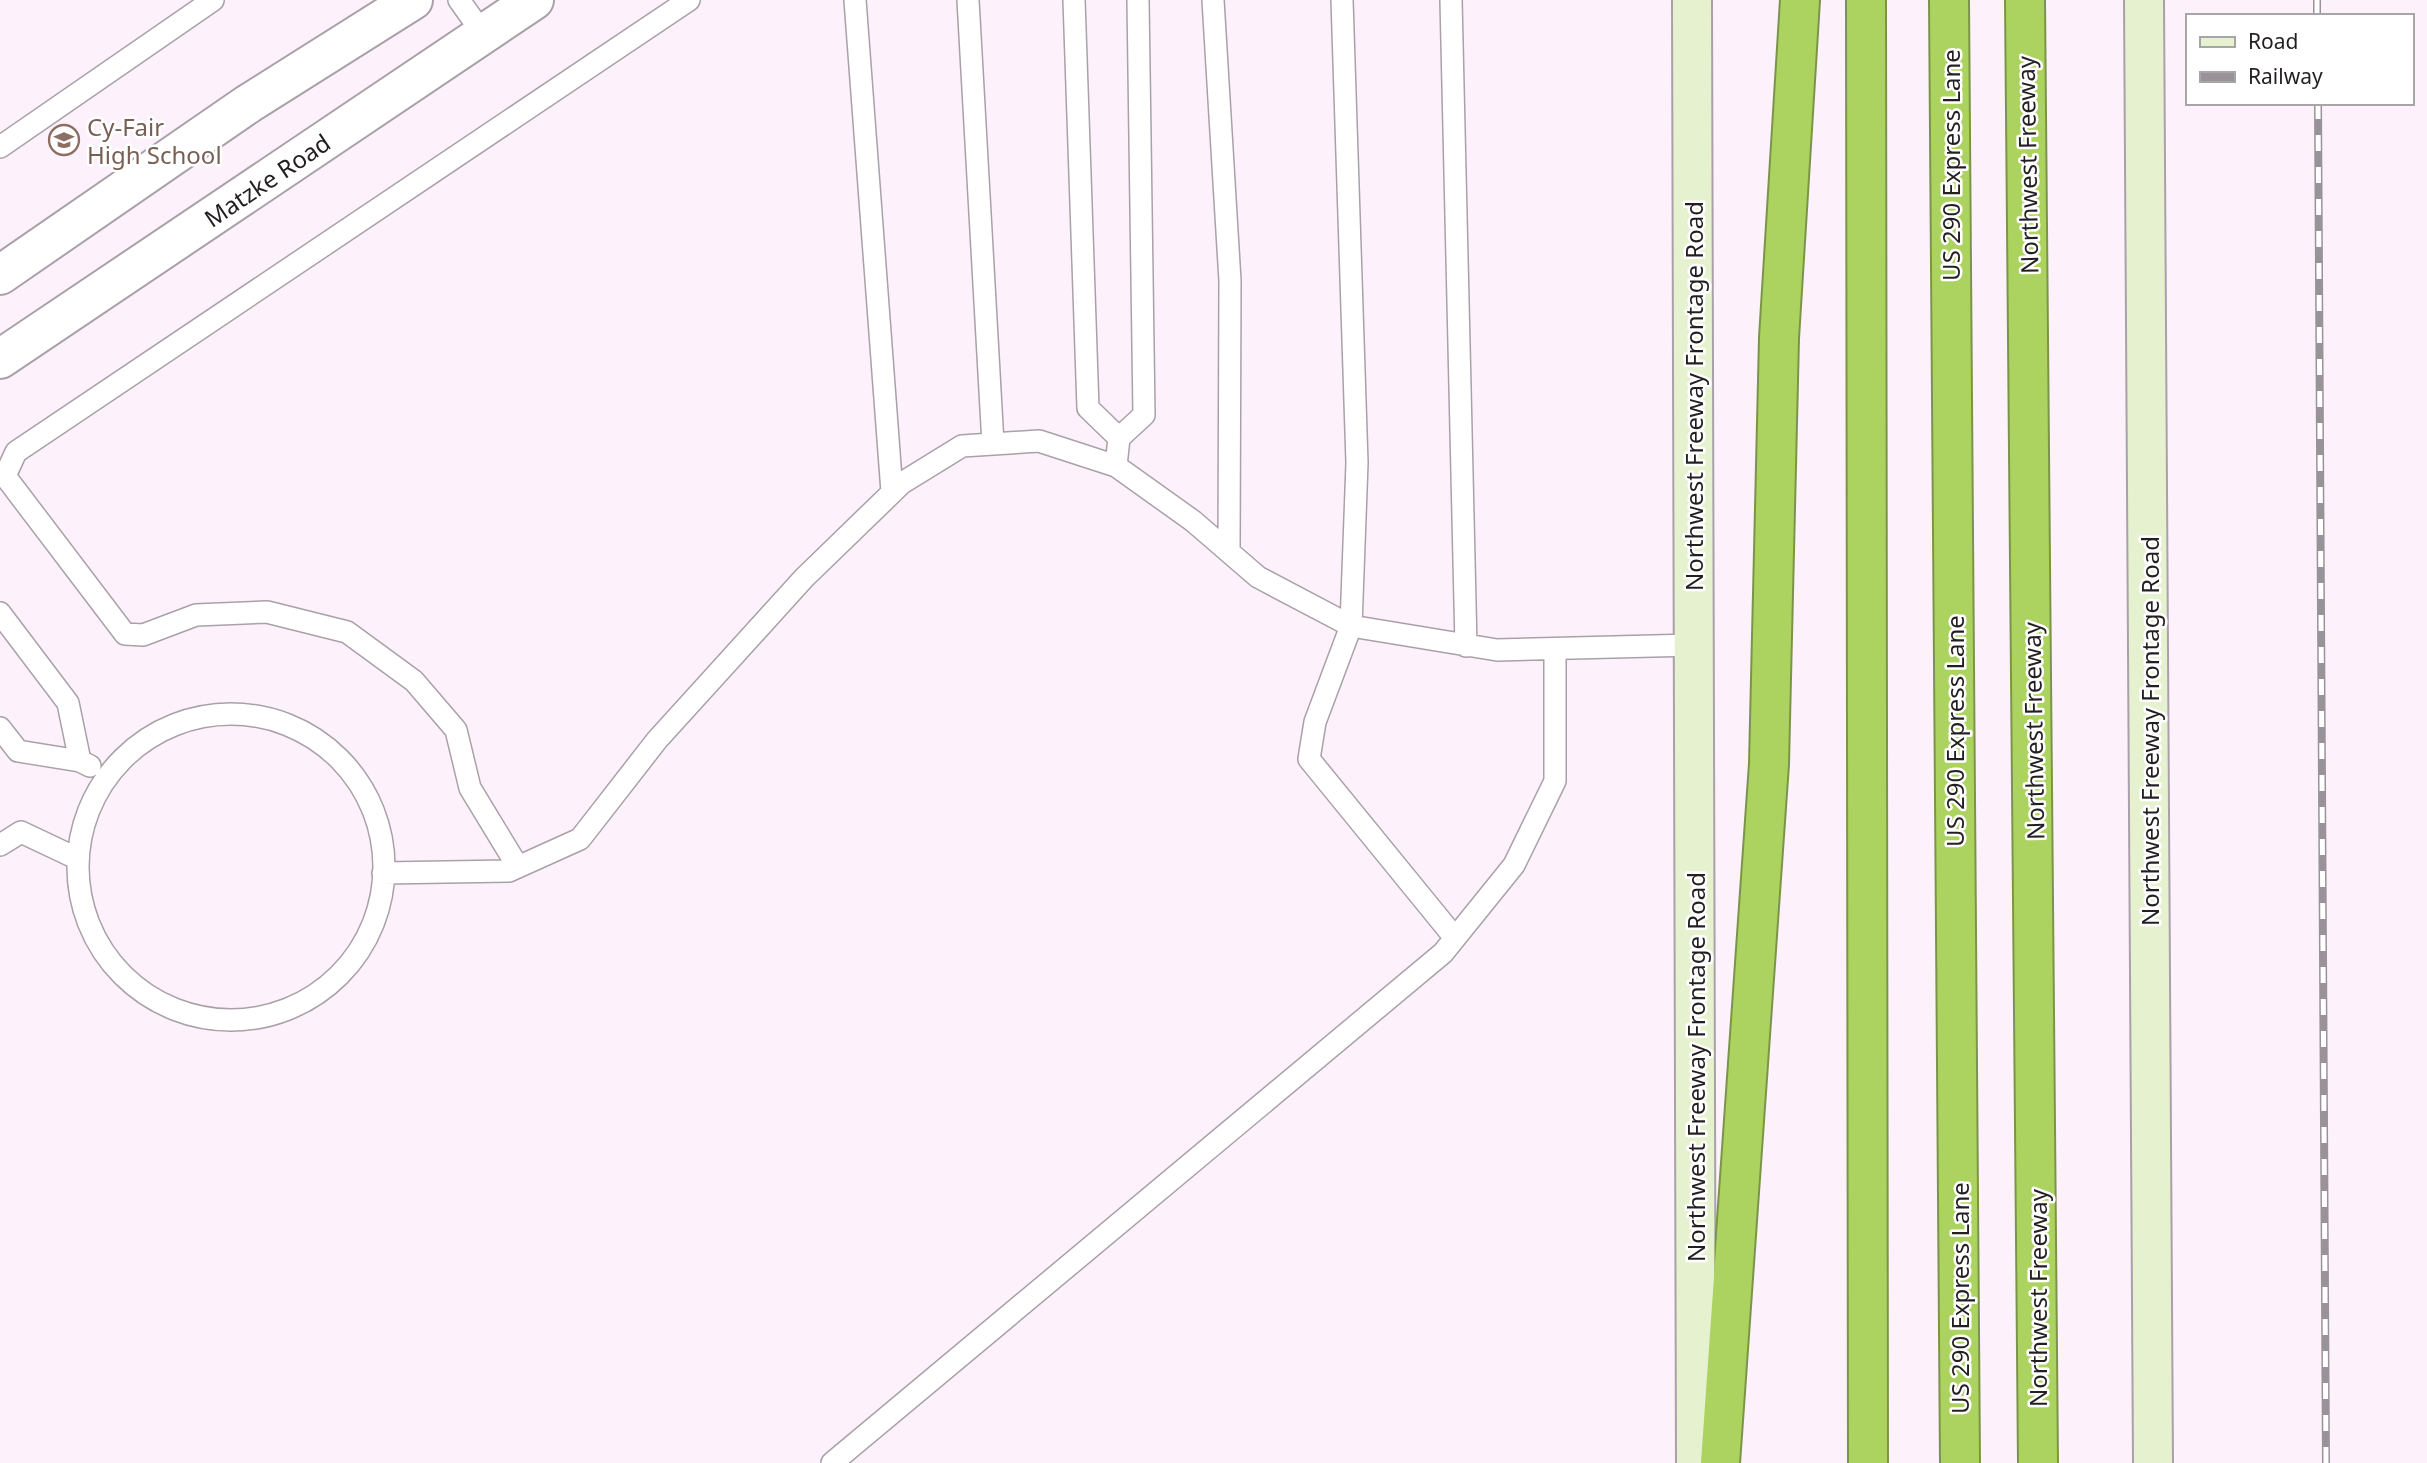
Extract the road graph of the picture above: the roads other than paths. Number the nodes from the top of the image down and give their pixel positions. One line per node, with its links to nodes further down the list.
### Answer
1 (212, 0): 20 (lane)
2 (413, 0): 21 (street)
3 (459, 0): 19 (lane)
4 (534, 0): 19 (street, Matzke Road)
5 (689, 0): 38 (lane)
6 (855, 0): 26 (lane)
7 (968, 0): 24 (lane)
8 (1074, 0): 23 (lane)
9 (1138, 0): 23 (lane)
10 (1213, 0): 27 (lane)
11 (1342, 0): 29 (lane)
12 (1451, 0): 31 (lane)
13 (1692, 0): 30 (main road, Northwest Freeway Frontage Road)
14 (1800, 0): 43 (highway)
15 (1866, 0): 44 (highway)
16 (1949, 0): 45 (highway, US 290 Express Lane)
17 (2025, 0): 46 (highway, Northwest Freeway)
18 (2144, 0): 47 (main road, Northwest Freeway Frontage Road)
19 (484, 34): 22 (street, Matzke Road)
20 (0, 148)
21 (0, 275)
22 (0, 359)
23 (1119, 438): 25 (lane)
24 (993, 444): 25 (lane); 26 (lane)
25 (1116, 466): 27 (lane)
26 (892, 492): 38 (lane)
27 (1229, 551): 29 (lane)
28 (0, 613): 34 (lane)
29 (1351, 626): 31 (lane); 40 (lane)
30 (1693, 645): 32 (lane); 42 (main road, Northwest Freeway Frontage Road)
31 (1466, 646): 32 (lane)
32 (1555, 649): 40 (lane)
33 (0, 728): 34 (lane)
34 (80, 761): 35 (lane)
35 (108, 774): 37 (lane); 39 (lane)
36 (0, 845): 37 (lane)
37 (76, 858): 39 (lane)
38 (518, 867): 39 (lane)
39 (383, 873)
40 (1455, 938): 41 (lane)
41 (832, 1463)
42 (1696, 1463)
43 (1720, 1463)
44 (1868, 1463)
45 (1960, 1463)
46 (2038, 1463)
47 (2153, 1463)

